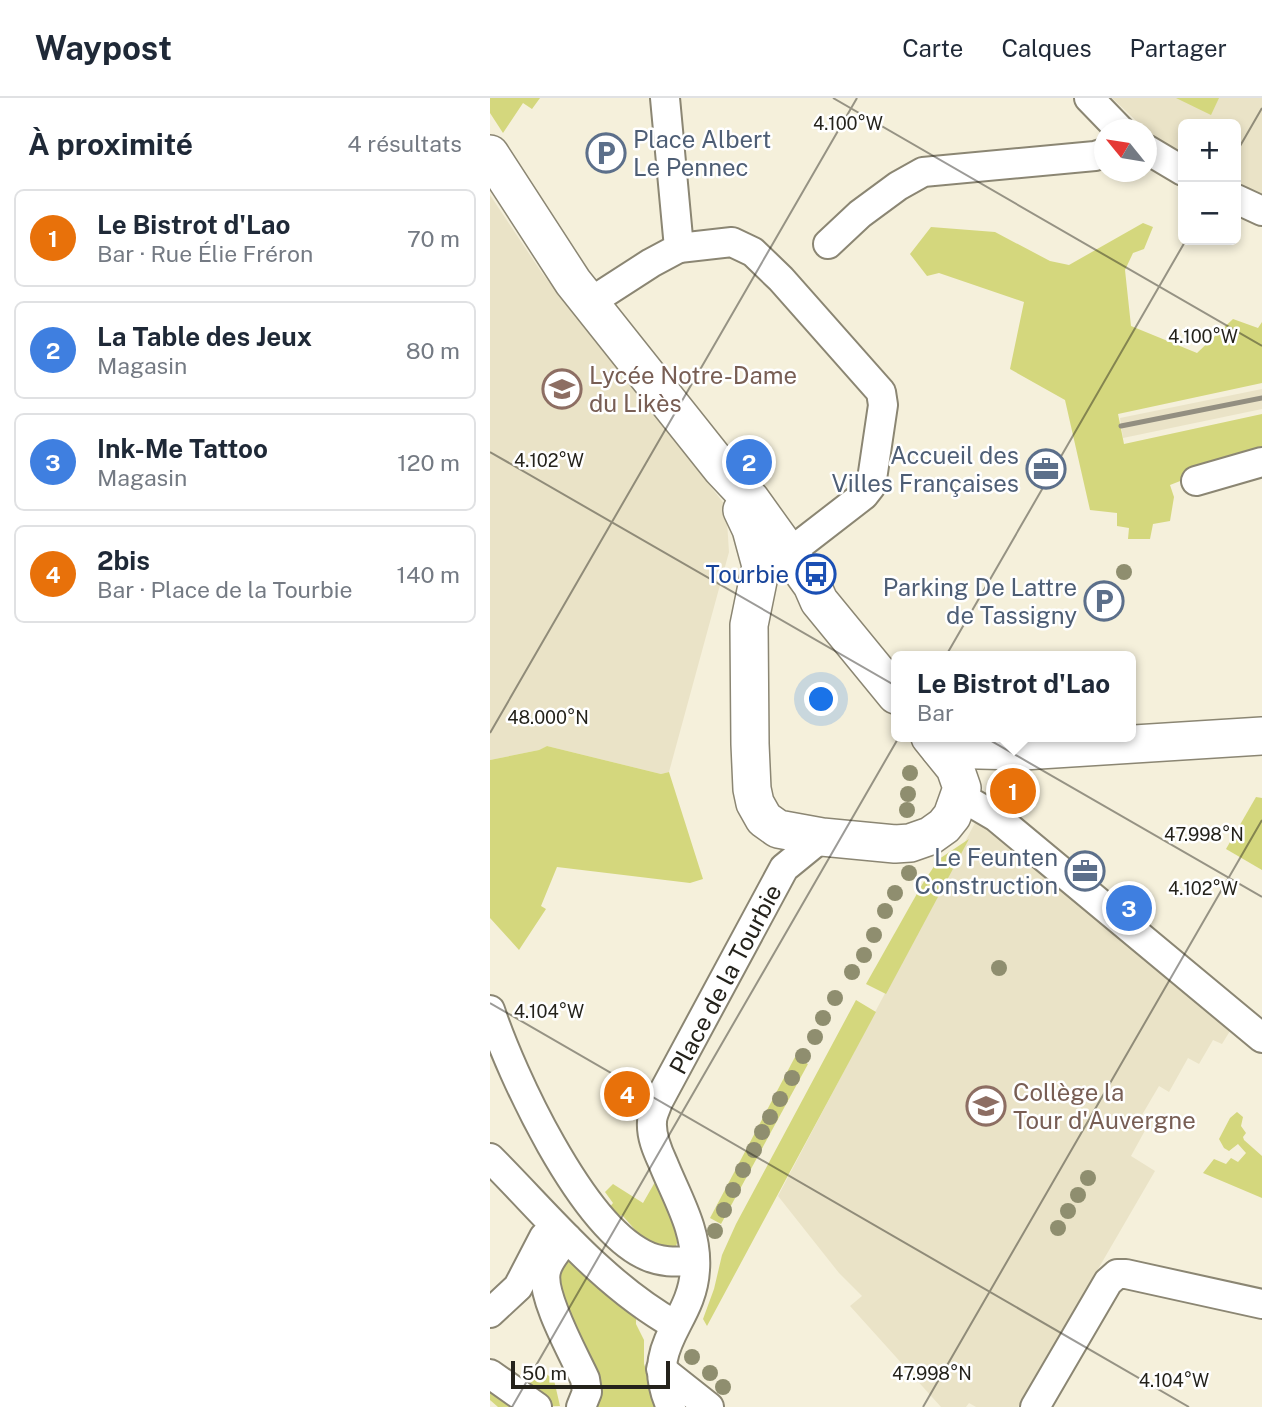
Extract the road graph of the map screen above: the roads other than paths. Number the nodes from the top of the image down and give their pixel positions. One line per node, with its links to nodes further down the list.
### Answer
1 (665, 98): 11 (street)
2 (1089, 98): 3 (street)
3 (1110, 119)
4 (490, 154): 12 (main road)
5 (1094, 156): 10 (street)
6 (1157, 156): 7 (street)
7 (1178, 168)
8 (1241, 201): 9 (street)
9 (1262, 211)
10 (828, 244)
11 (679, 248): 12 (street); 16 (street)
12 (589, 303): 14 (main road)
13 (1262, 462): 15 (street)
14 (721, 468): 16 (main road); 17 (main road, Place de la Tourbie)
15 (1196, 481)
16 (789, 553): 18 (main road)
17 (754, 599): 18 (main road); 24 (main road, Place de la Tourbie)
18 (819, 601): 19 (main road)
19 (891, 689)
20 (1262, 736): 22 (main road)
21 (935, 743): 22 (main road); 23 (main road)
22 (1023, 751): 23 (main road)
23 (961, 792): 25 (main road); 28 (street)
24 (773, 827): 25 (main road); 26 (street, Place de la Tourbie)
25 (822, 837): 26 (street, Place de la Tourbie)
26 (784, 868): 31 (street, Place de la Tourbie)
27 (490, 1010): 31 (street)
28 (1262, 1038)
29 (490, 1158): 30 (street)
30 (560, 1232): 33 (street); 34 (street); 38 (street)
31 (695, 1261): 34 (street, Place de la Tourbie)
32 (1262, 1304): 41 (street)
33 (490, 1313)
34 (675, 1325): 35 (street, Place de la Tourbie)
35 (662, 1368): 39 (street); 40 (street)
36 (490, 1374): 37 (street)
37 (537, 1407)
38 (581, 1407)
39 (671, 1407)
40 (709, 1407)
41 (1035, 1407)

